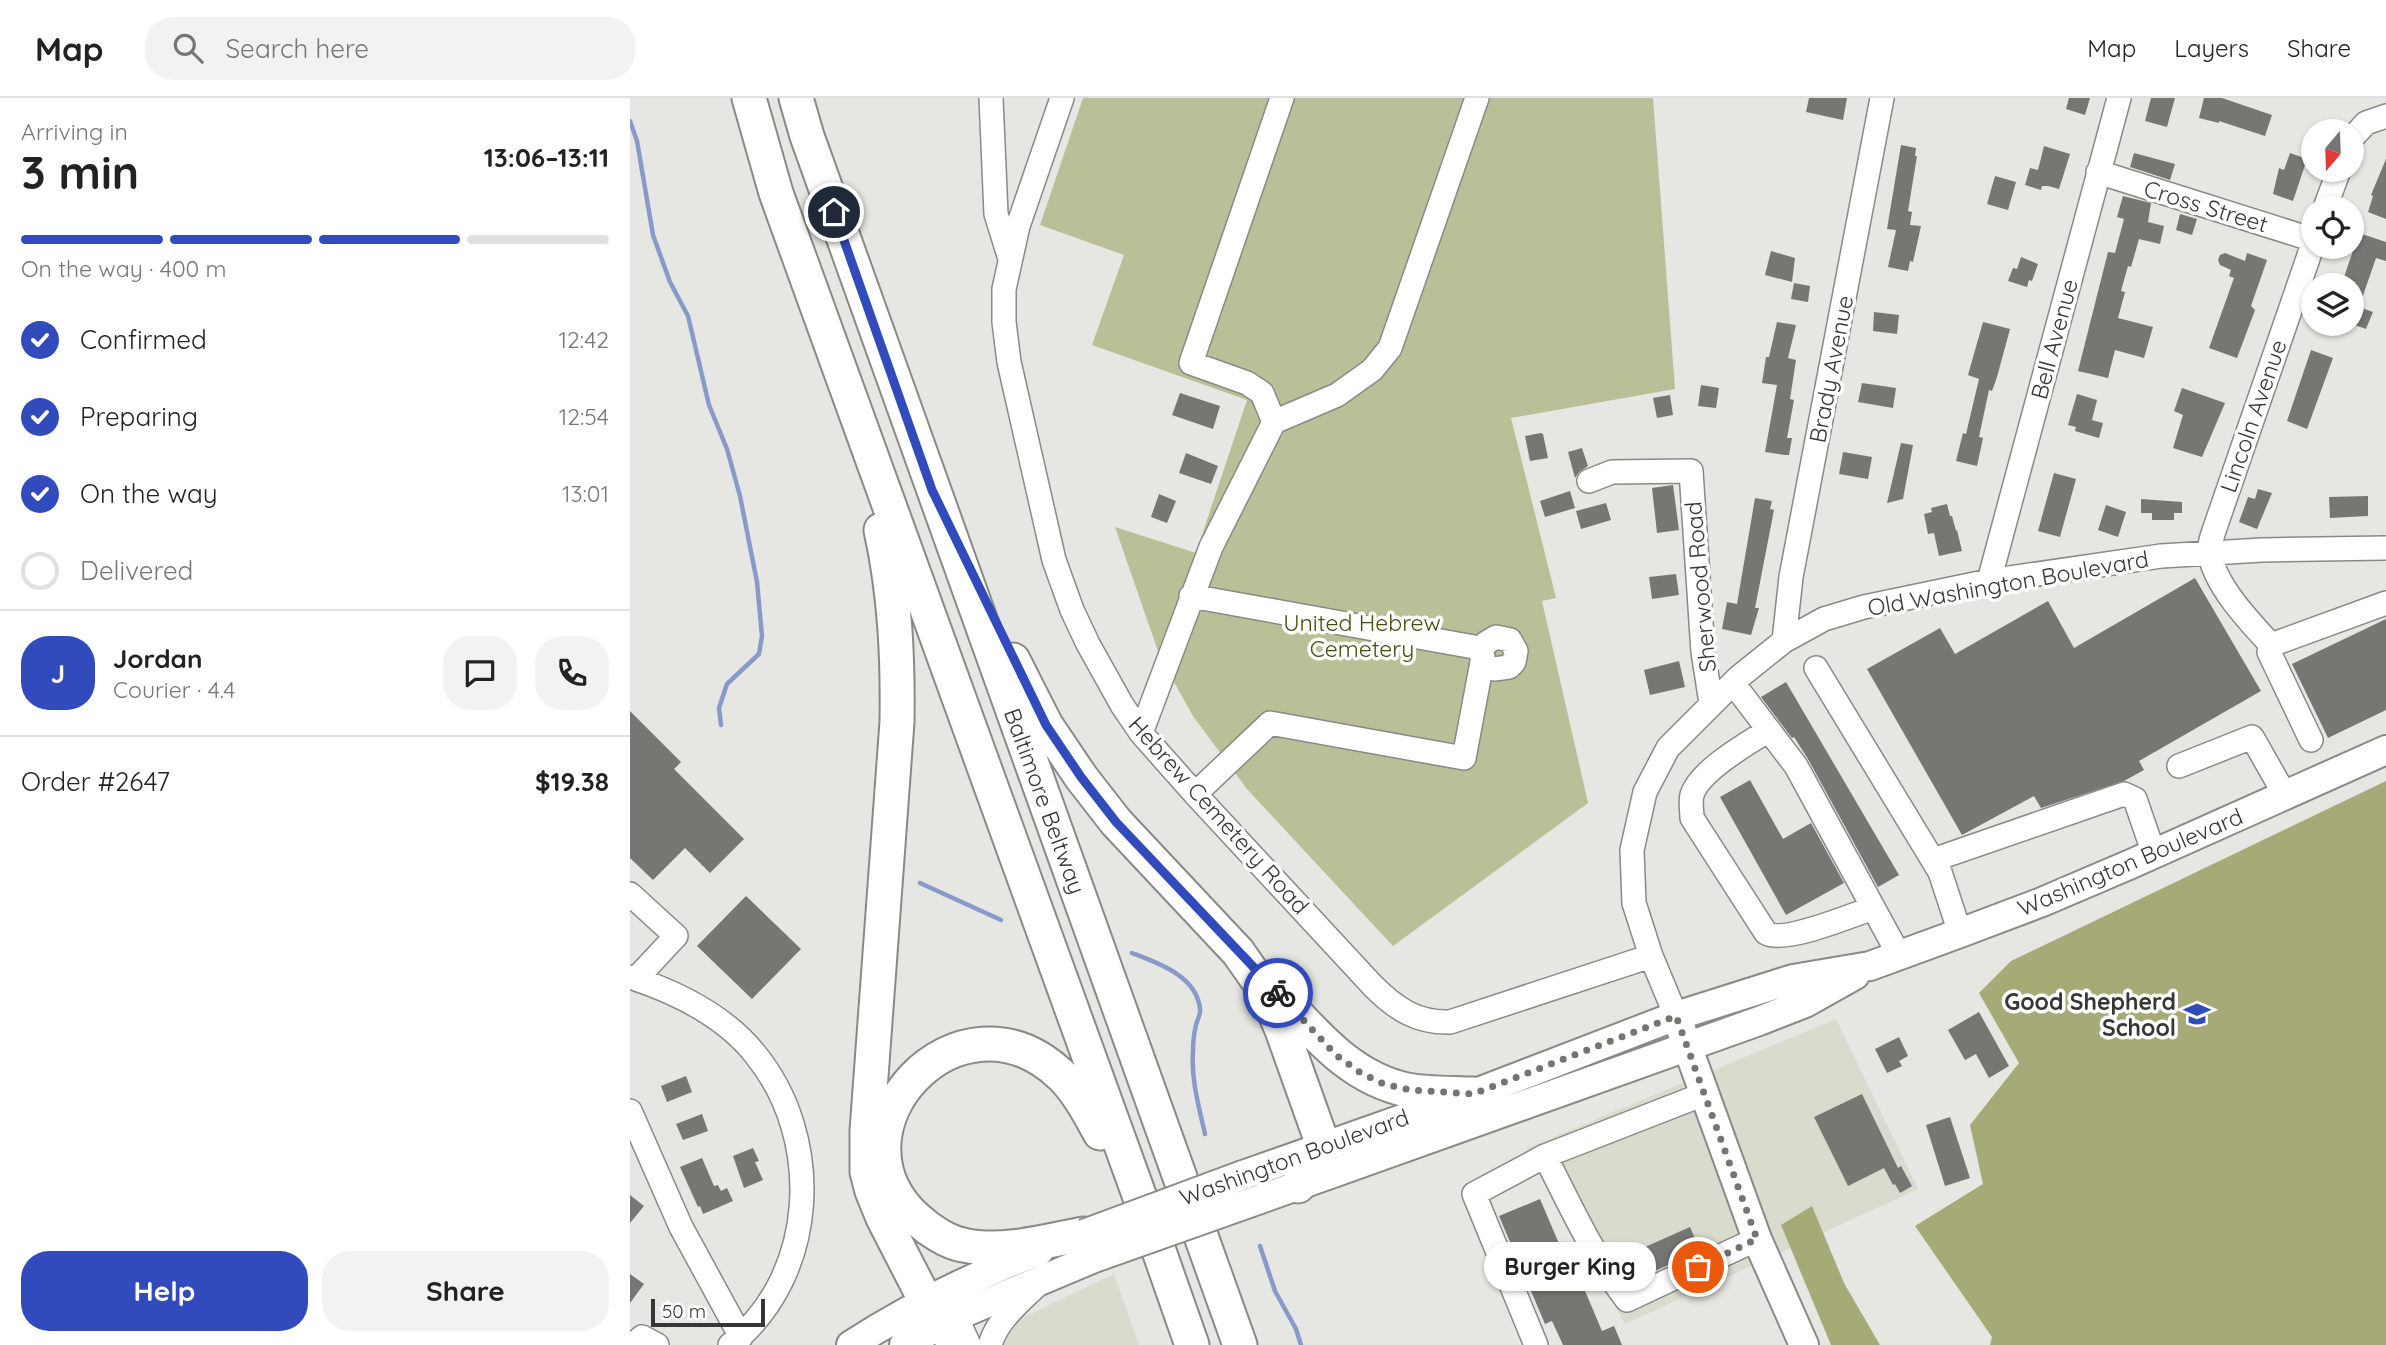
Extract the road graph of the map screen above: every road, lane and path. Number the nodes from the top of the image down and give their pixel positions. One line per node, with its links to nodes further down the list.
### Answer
1 (749, 98): 15 (highway, Baltimore Beltway)
2 (796, 98): 18 (highway, Baltimore Beltway)
3 (991, 98): 13 (street)
4 (1062, 98): 13 (street, Hebrew Cemetery Road)
5 (1282, 98): 16 (street)
6 (1478, 98): 16 (street)
7 (1882, 98): 24 (street, Brady Avenue)
8 (2119, 98): 11 (street, Bell Avenue)
9 (2386, 116): 10 (street)
10 (2364, 125)
11 (2098, 172): 12 (street, Cross Street); 21 (street, Bell Avenue)
12 (2301, 236)
13 (1010, 259): 30 (street, Hebrew Cemetery Road)
14 (2307, 259): 20 (street, Lincoln Avenue)
15 (844, 378): 55 (highway, Baltimore Beltway); 59 (highway)
16 (1274, 422): 22 (street)
17 (1589, 481): 28 (street, Sherwood Road)
18 (932, 490): 41 (highway); 67 (highway, Baltimore Beltway)
19 (2386, 548): 20 (street, Old Washington Boulevard)
20 (2209, 552): 21 (street, Old Washington Boulevard); 25 (street)
21 (1989, 581): 24 (street, Old Washington Boulevard)
22 (1191, 596): 30 (street); 34 (street)
23 (2386, 603): 25 (street)
24 (1784, 641): 27 (street, Old Washington Boulevard)
25 (2271, 645): 31 (street)
26 (1816, 668): 37 (street)
27 (1733, 682): 28 (street, Old Washington Boulevard); 29 (street)
28 (1711, 703): 43 (street, Old Washington Boulevard)
29 (1769, 730): 39 (street); 39 (street)
30 (1141, 733): 34 (street, Hebrew Cemetery Road)
31 (2311, 740)
32 (2386, 750): 35 (main road, Washington Boulevard)
33 (2179, 766): 35 (street)
34 (1195, 794): 43 (street, Hebrew Cemetery Road)
35 (2285, 795): 36 (main road, Washington Boulevard)
36 (2154, 854): 37 (street); 40 (main road, Washington Boulevard)
37 (1933, 860): 40 (street)
38 (630, 894): 45 (street)
39 (1873, 908): 42 (street)
40 (1960, 933): 42 (main road, Washington Boulevard)
41 (1238, 952): 48 (highway); 51 (highway)
42 (1899, 955): 44 (main road, Washington Boulevard)
43 (1651, 956): 46 (street, Old Washington Boulevard)
44 (1870, 965): 46 (main road, Washington Boulevard); 47 (main road, Washington Boulevard)
45 (633, 978): 60 (street)
46 (1676, 1016): 47 (main road); 48 (main road, Washington Boulevard)
47 (1687, 1046): 49 (main road); 53 (main road, Washington Boulevard)
48 (1473, 1094): 51 (main road, Washington Boulevard)
49 (1704, 1094): 52 (street); 56 (main road)
50 (630, 1111): 60 (street)
51 (1323, 1145): 53 (highway); 57 (main road, Washington Boulevard, bridge)
52 (1545, 1156): 56 (street); 68 (street)
53 (1298, 1186): 57 (main road, Washington Boulevard, bridge)
54 (905, 1208): 55 (highway); 57 (highway); 59 (highway)
55 (1146, 1214): 66 (highway, Baltimore Beltway)
56 (1757, 1239): 69 (main road)
57 (1089, 1246): 58 (main road, Washington Boulevard); 59 (main road, Washington Boulevard)
58 (1046, 1276): 59 (main road, Washington Boulevard); 65 (street)
59 (947, 1321): 63 (main road, Washington Boulevard); 64 (main road, Washington Boulevard)
60 (736, 1341)
61 (632, 1345): 62 (street)
62 (657, 1345)
63 (851, 1345)
64 (904, 1345)
65 (990, 1345)
66 (1192, 1345)
67 (1240, 1345)
68 (1536, 1345)
69 (1804, 1345)

